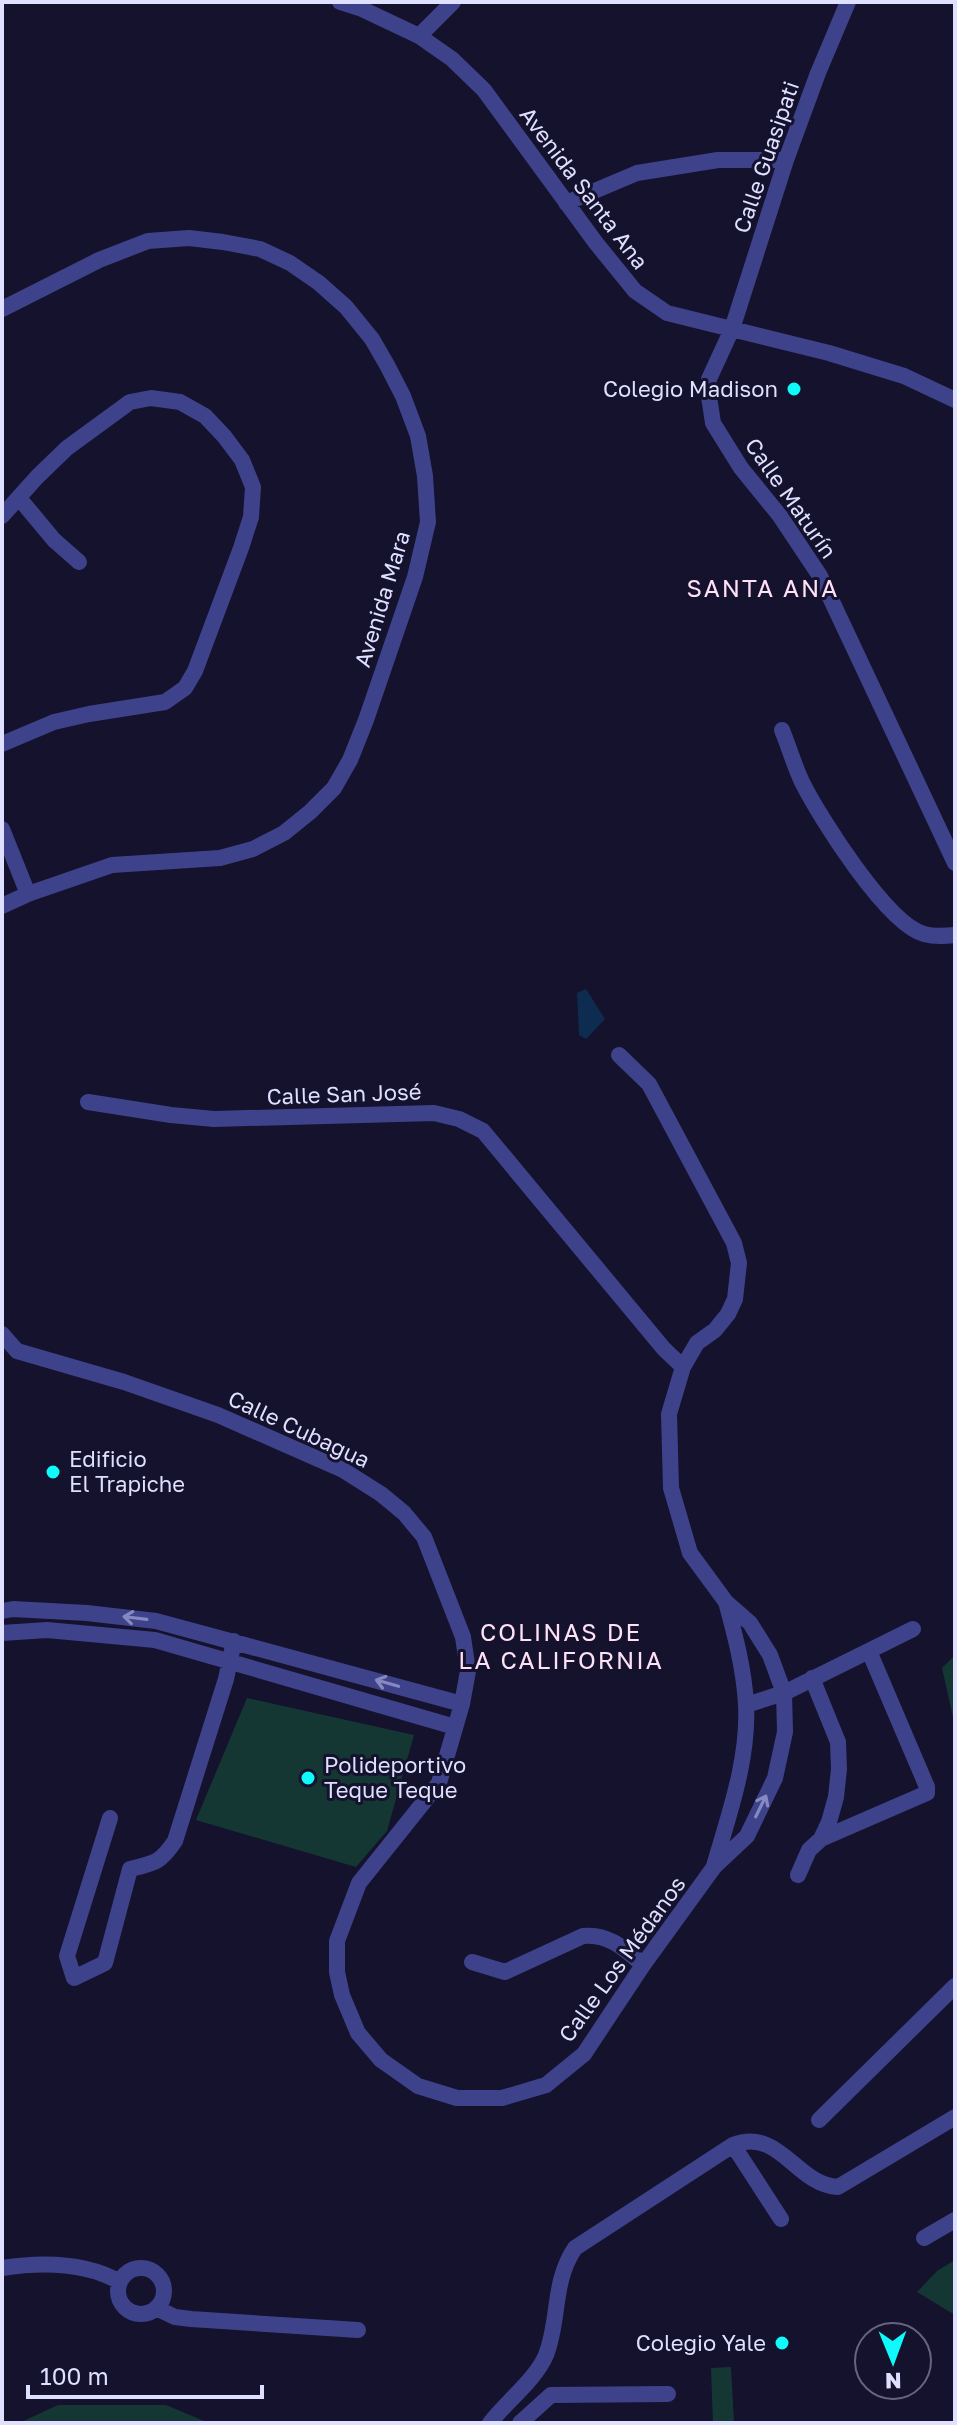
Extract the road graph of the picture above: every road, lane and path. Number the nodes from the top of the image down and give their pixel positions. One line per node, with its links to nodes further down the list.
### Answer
1 (340, 2): 4 (street, Avenida Santa Ana)
2 (453, 2): 4 (street)
3 (848, 2): 5 (street, Calle Guasipati)
4 (419, 36): 6 (street, Avenida Santa Ana)
5 (786, 160): 6 (street); 8 (street, Calle Guasipati)
6 (566, 203): 8 (street, Avenida Santa Ana)
7 (2, 309): 17 (street, Avenida Mara)
8 (732, 329): 9 (street, Avenida Santa Ana); 16 (street, Calle Maturín)
9 (955, 400)
10 (19, 498): 11 (street); 12 (street); 14 (street)
11 (2, 516)
12 (79, 562)
13 (782, 730): 19 (street)
14 (2, 744)
15 (2, 829): 17 (street)
16 (955, 863)
17 (28, 894): 18 (street, Avenida Mara)
18 (2, 906)
19 (955, 935)
20 (619, 1055): 24 (street, Calle Los Médanos)
21 (88, 1102): 24 (street, Calle San José)
22 (2, 1334): 23 (street, Calle Cubagua)
23 (10, 1353): 34 (street, Calle Cubagua)
24 (683, 1367): 25 (street, Calle Los Médanos)
25 (726, 1602): 33 (street, Calle Los Médanos); 35 (street, Calle Los Médanos)
26 (2, 1611): 29 (street, one-way to 26)
27 (913, 1629): 30 (street)
28 (2, 1633): 31 (street)
29 (234, 1641): 31 (street); 34 (street, one-way to 29)
30 (869, 1651): 32 (street); 38 (street)
31 (230, 1661): 36 (street); 37 (street)
32 (812, 1678): 33 (street); 38 (street)
33 (784, 1693): 35 (street); 39 (street, Calle Los Médanos, one-way to 33)
34 (462, 1704): 36 (street, Calle Cubagua)
35 (746, 1705): 39 (street, Calle Los Médanos)
36 (455, 1727): 42 (street, Calle Los Médanos)
37 (110, 1818)
38 (821, 1839): 40 (street)
39 (714, 1867): 42 (street, Calle Los Médanos)
40 (798, 1875)
41 (472, 1962): 42 (street)
42 (643, 1965)
43 (955, 1986): 45 (street)
44 (955, 2117): 46 (street)
45 (819, 2120)
46 (733, 2145): 47 (street); 55 (street)
47 (781, 2219)
48 (955, 2220): 49 (street)
49 (924, 2238)
50 (2, 2268): 51 (street)
51 (120, 2282): 52 (street); 52 (street)
52 (156, 2308): 53 (street)
53 (358, 2330)
54 (668, 2394): 56 (street)
55 (490, 2423)
56 (520, 2423)

